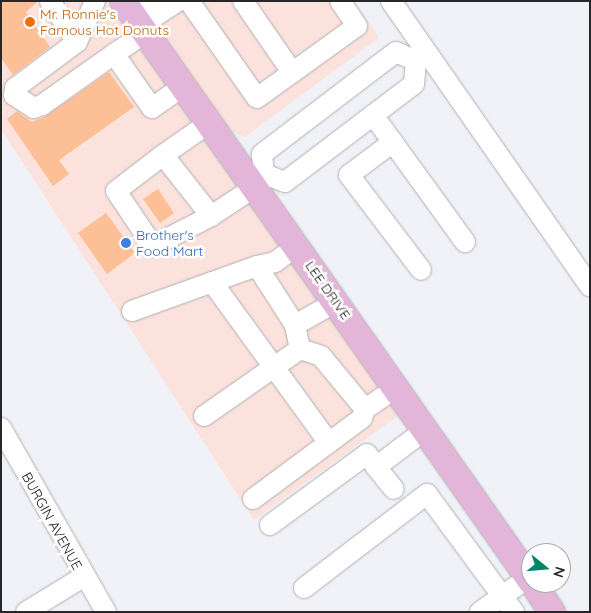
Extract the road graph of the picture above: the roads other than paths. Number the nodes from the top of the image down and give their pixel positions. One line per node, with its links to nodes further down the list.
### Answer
1 (50, 1): 9 (street)
2 (95, 1): 9 (street)
3 (178, 1): 8 (street)
4 (189, 1): 12 (street)
5 (243, 1): 12 (street)
6 (340, 1): 12 (street)
7 (391, 1): 11 (street)
8 (138, 15): 10 (street); 13 (main road, LEE DRIVE)
9 (76, 42): 10 (street)
10 (114, 54): 13 (street)
11 (422, 57): 14 (street); 18 (street); 25 (street)
12 (292, 72)
13 (183, 86): 15 (main road, LEE DRIVE)
14 (373, 115): 16 (street); 18 (street)
15 (209, 123): 17 (street); 18 (main road, LEE DRIVE)
16 (393, 142): 20 (street); 23 (street)
17 (163, 155): 19 (street); 19 (street)
18 (257, 181): 19 (street); 21 (main road, LEE DRIVE)
19 (211, 216)
20 (465, 242)
21 (297, 246): 22 (street); 26 (main road, LEE DRIVE)
22 (257, 266): 24 (street); 28 (street)
23 (421, 270)
24 (212, 282): 27 (street); 30 (street)
25 (590, 286)
26 (336, 302): 28 (street); 31 (main road, LEE DRIVE)
27 (132, 311)
28 (295, 325): 29 (street)
29 (300, 349): 30 (street); 32 (street)
30 (274, 367): 33 (street); 36 (street)
31 (396, 388): 32 (street); 35 (main road, LEE DRIVE)
32 (365, 409): 36 (street)
33 (204, 416)
34 (1, 428): 42 (street, BURGIN AVENUE)
35 (425, 430): 37 (street); 41 (main road, LEE DRIVE)
36 (329, 443): 39 (street)
37 (376, 467): 38 (street); 40 (street)
38 (394, 489)
39 (253, 499)
40 (270, 525)
41 (521, 566)
42 (83, 577): 47 (street); 48 (street, BURGIN AVENUE)
43 (304, 588): 46 (street)
44 (521, 591): 46 (street)
45 (540, 593): 50 (main road, LEE DRIVE)
46 (509, 604): 49 (street)
47 (26, 612)
48 (106, 612)
49 (480, 612)
50 (552, 612)

